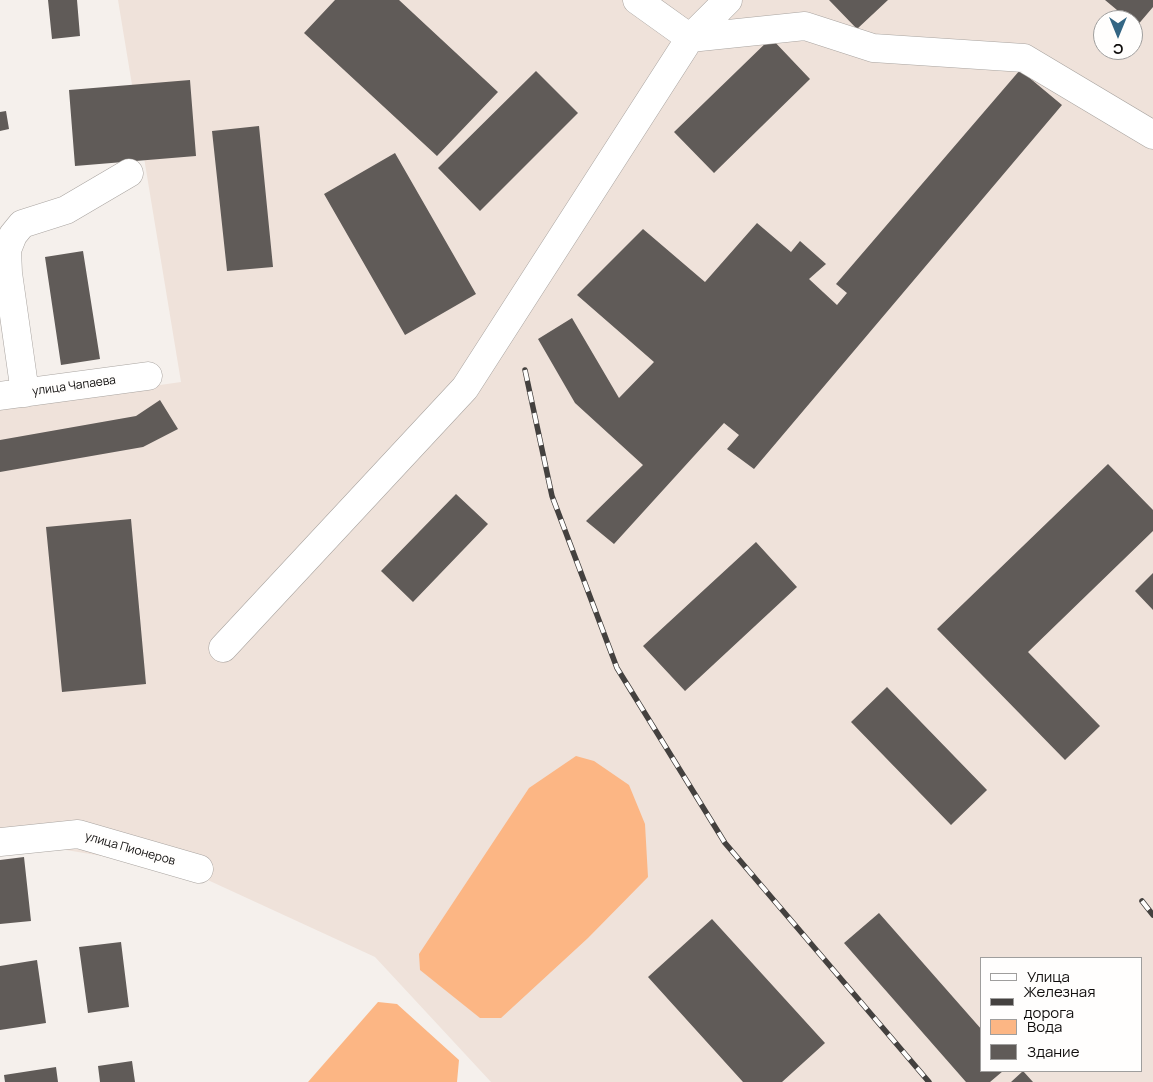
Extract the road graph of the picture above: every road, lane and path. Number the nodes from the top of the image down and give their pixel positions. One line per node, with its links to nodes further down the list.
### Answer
1 (638, 0): 3 (street)
2 (728, 0): 3 (street)
3 (690, 38): 4 (street); 8 (street)
4 (1153, 134)
5 (129, 173): 7 (street)
6 (148, 376): 7 (street, улица Чапаева)
7 (13, 395)
8 (223, 648)
9 (0, 842): 10 (street, улица Пионеров)
10 (199, 869)

